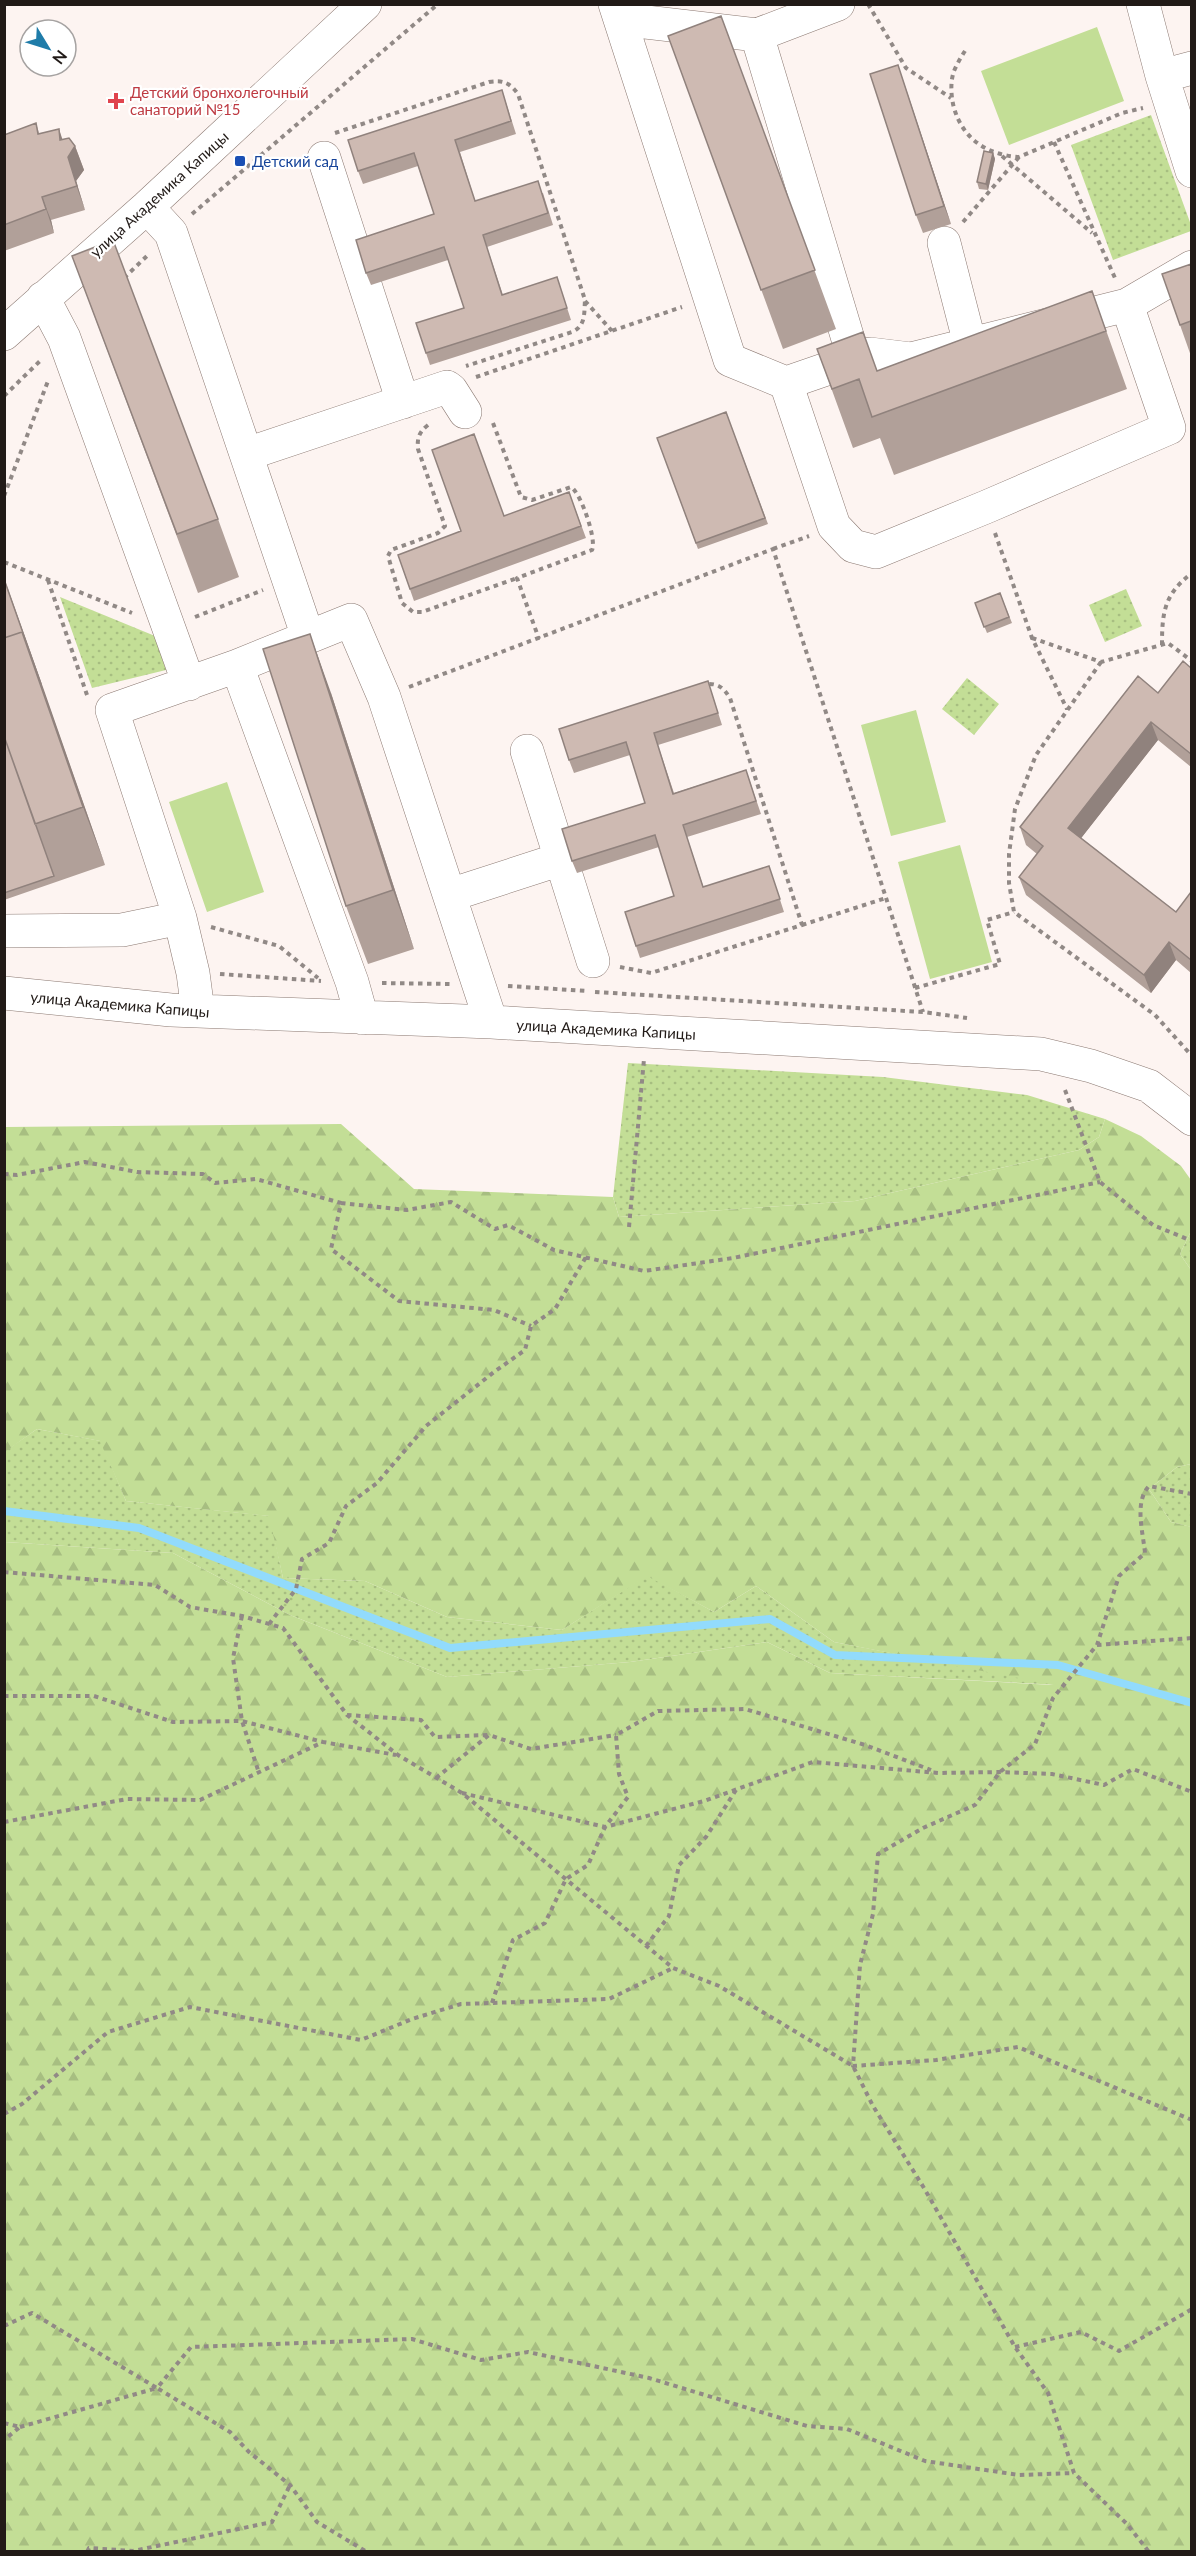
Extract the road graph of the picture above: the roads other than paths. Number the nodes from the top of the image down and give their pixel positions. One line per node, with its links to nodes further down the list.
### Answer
1 (365, 4): 9 (street, улица Академика Капицы)
2 (838, 4): 5 (street)
3 (1143, 4): 6 (street)
4 (617, 12): 5 (street); 17 (street)
5 (757, 35): 16 (street)
6 (1175, 82): 8 (street)
7 (324, 158): 19 (street)
8 (1191, 171)
9 (147, 207): 12 (street, улица Академика Капицы); 21 (street)
10 (944, 243): 15 (street)
11 (1191, 267): 13 (street)
12 (44, 298): 14 (street, улица Академика Капицы); 24 (street)
13 (1127, 305): 15 (street); 20 (street)
14 (4, 334)
15 (970, 344): 16 (street)
16 (854, 359): 17 (street)
17 (786, 383): 20 (street)
18 (459, 389): 19 (street)
19 (403, 402): 21 (street)
20 (1180, 423)
21 (247, 454): 22 (street)
22 (308, 637): 23 (street); 27 (street)
23 (237, 666): 24 (street); 33 (street)
24 (189, 684): 28 (street)
25 (527, 751): 26 (street)
26 (561, 860): 27 (street); 30 (street)
27 (450, 895): 34 (street)
28 (180, 918): 29 (street); 32 (street)
29 (4, 931)
30 (593, 961)
31 (4, 993): 32 (street, улица Академика Капицы)
32 (198, 1011): 33 (street, улица Академика Капицы)
33 (362, 1018): 34 (street, улица Академика Капицы)
34 (491, 1022): 35 (street, улица Академика Капицы)
35 (1186, 1105)

